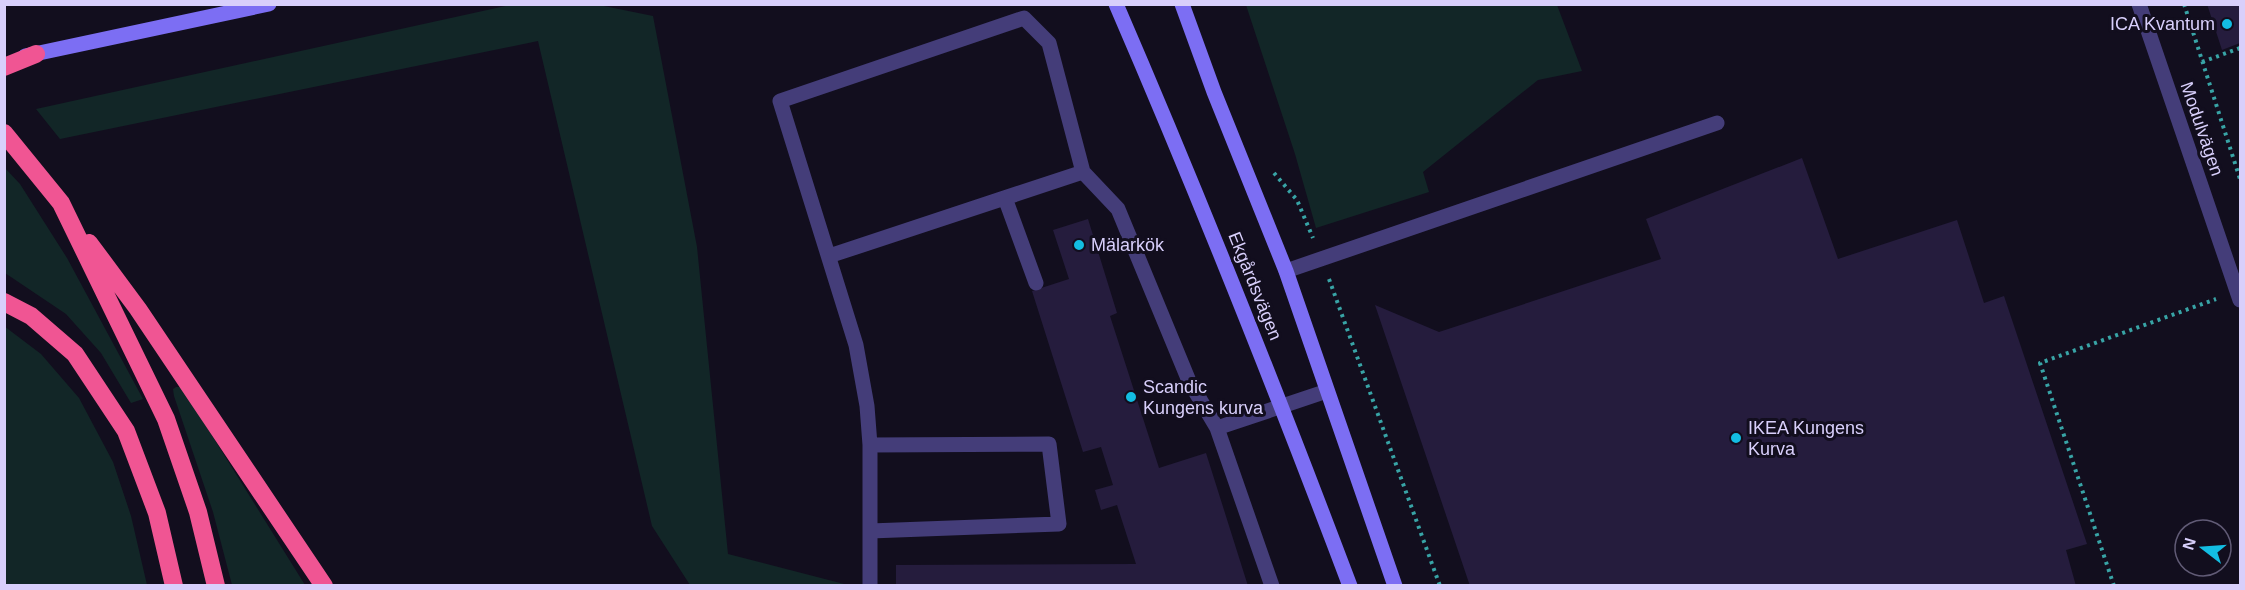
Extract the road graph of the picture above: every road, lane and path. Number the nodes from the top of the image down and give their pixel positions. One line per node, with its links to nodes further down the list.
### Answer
1 (270, 4): 7 (main road)
2 (1116, 4): 25 (main road, Ekgårdsvägen)
3 (1182, 4): 20 (main road, Ekgårdsvägen)
4 (2139, 4): 22 (street, Modulvägen)
5 (2184, 4): 9 (path)
6 (2241, 48): 9 (path)
7 (36, 54): 8 (main road); 10 (highway)
8 (4, 60)
9 (2202, 62): 15 (path)
10 (4, 67)
11 (1717, 123): 19 (street)
12 (4, 133): 17 (highway)
13 (1268, 165): 19 (path)
14 (1083, 172): 16 (street); 18 (street); 26 (street)
15 (2241, 179)
16 (1005, 198): 18 (street); 21 (street)
17 (61, 203): 30 (highway); 31 (highway)
18 (829, 256): 27 (street)
19 (1322, 259): 20 (street); 36 (path)
20 (1286, 271): 24 (main road, Ekgårdsvägen)
21 (1036, 283)
22 (2239, 296): 37 (path)
23 (4, 302): 29 (highway)
24 (1327, 391): 25 (street); 35 (main road, Ekgårdsvägen)
25 (1282, 406): 26 (street); 34 (main road, Ekgårdsvägen)
26 (1217, 428): 33 (street)
27 (870, 445): 28 (street); 28 (street)
28 (870, 531): 32 (street)
29 (174, 585)
30 (216, 585)
31 (324, 585)
32 (870, 585)
33 (1272, 585)
34 (1350, 585)
35 (1395, 585)
36 (1440, 585)
37 (2114, 585)

